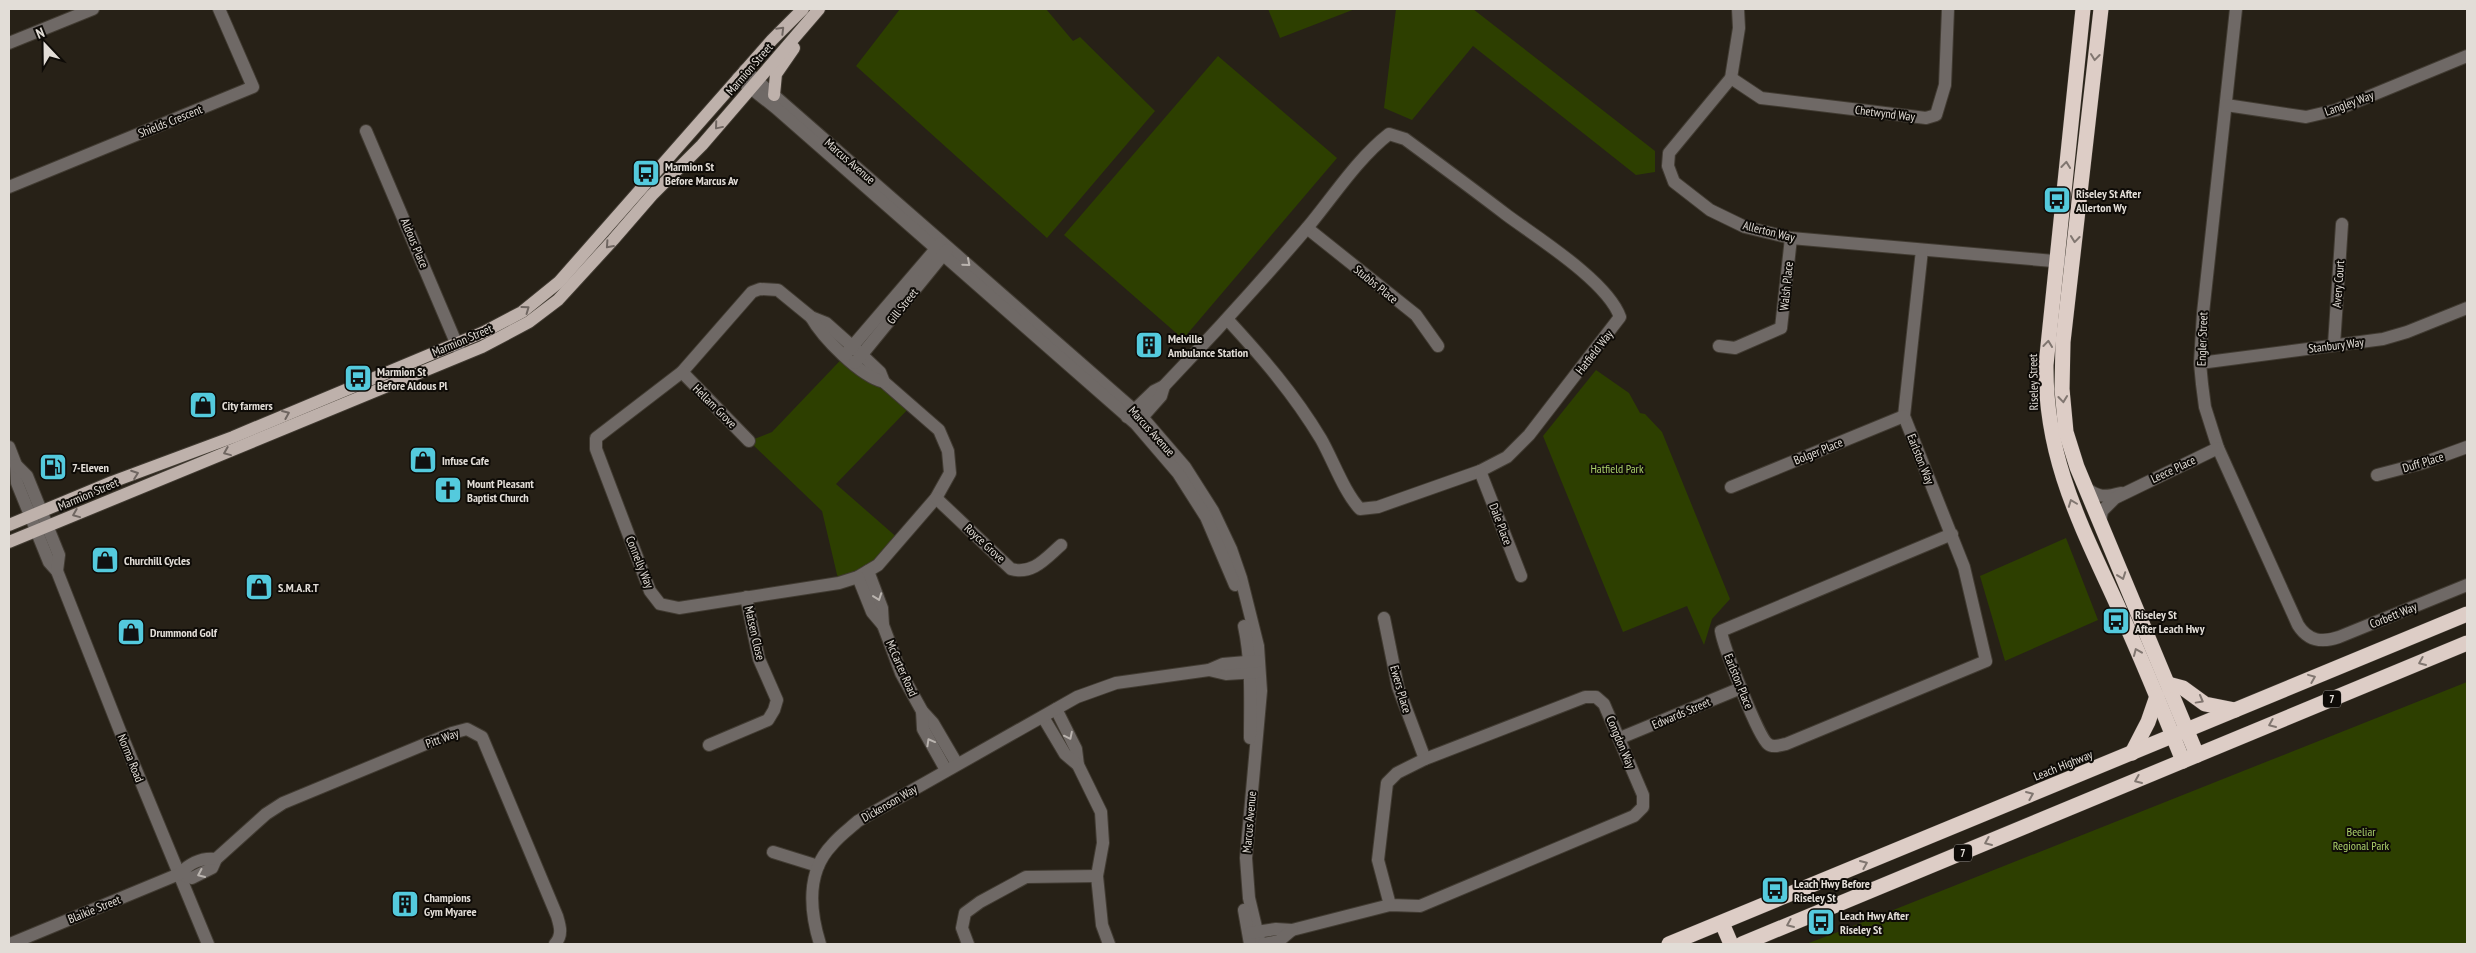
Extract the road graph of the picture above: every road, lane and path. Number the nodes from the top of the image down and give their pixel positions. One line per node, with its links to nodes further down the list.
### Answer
1 (93, 9): 10 (street)
2 (220, 9): 18 (street, Shields Crescent)
3 (803, 9): 12 (main road, Marmion Street, one-way to 3)
4 (819, 9): 14 (main road, Marmion Street); 15 (main road)
5 (1738, 9): 13 (street)
6 (1948, 9): 13 (street, Chetwynd Way)
7 (2083, 9): 24 (highway, Riseley Street, one-way to 7)
8 (2101, 9): 25 (highway, one-way to 25)
9 (2236, 9): 16 (street, Engler Street)
10 (9, 43)
11 (2467, 56): 16 (street, Langley Way)
12 (742, 74): 14 (street, Marcus Avenue); 31 (main road, Marmion Street, one-way to 12)
13 (1731, 78): 21 (street, Allerton Way)
14 (754, 84): 15 (street, Marcus Avenue); 22 (street, Marcus Avenue); 31 (main road, Marmion Street, one-way to 31)
15 (774, 95): 22 (street, Marcus Avenue)
16 (2226, 105): 33 (street, Engler Street)
17 (366, 131): 31 (street, Aldous Place)
18 (9, 187)
19 (2342, 224): 28 (street, Avery Court)
20 (1307, 228): 27 (street, Hatfield Way); 29 (street, Stubbs Place); 41 (street, Hatfield Way)
21 (1791, 238): 23 (street, Allerton Way); 30 (street, Walsh Place)
22 (942, 249): 32 (street, Gill Street); 36 (street, Marcus Avenue)
23 (1922, 250): 24 (street, Allerton Way); 35 (street, Earlston Way)
24 (2056, 261): 25 (street, Allerton Way); 66 (highway, Riseley Street, one-way to 24)
25 (2072, 263): 43 (highway, one-way to 43)
26 (2467, 308): 28 (street, Stanbury Way)
27 (1228, 318): 36 (street, Hatfield Way); 41 (street, Hatfield Way)
28 (2334, 345): 33 (street, Stanbury Way)
29 (1438, 346)
30 (1718, 346)
31 (459, 350): 47 (main road, Marmion Street, one-way to 31); 50 (main road, Marmion Street, one-way to 50)
32 (854, 355): 34 (street, Connelly Way); 46 (street, Connelly Way)
33 (2200, 362): 40 (street, Engler Street)
34 (682, 372): 37 (street, Hellam Grove); 57 (street, Connelly Way)
35 (1904, 416): 44 (street, Bolger Place); 51 (street, Earlston Way)
36 (1135, 417): 63 (street, Marcus Avenue)
37 (749, 441)
38 (9, 447): 47 (street, Norma Road)
39 (2467, 447): 42 (street, Duff Place)
40 (2218, 448): 45 (street, Leece Place); 60 (street, Engler Street)
41 (1480, 471): 55 (street, Dale Place)
42 (2377, 475)
43 (2084, 486): 45 (street, Leece Place); 48 (highway)
44 (1731, 487)
45 (2128, 490): 48 (street, Leece Place)
46 (936, 498): 53 (street, Royce Grove); 54 (street, Connelly Way)
47 (36, 514): 49 (main road, Marmion Street); 50 (street, Norma Road)
48 (2100, 522): 64 (highway, one-way to 64)
49 (9, 525)
50 (42, 529): 52 (main road, Marmion Street); 81 (street, Norma Road)
51 (1952, 534): 62 (street, Earlston Way); 65 (street, Earlston Place)
52 (9, 542)
53 (1061, 545)
54 (863, 574): 57 (street, Connelly Way); 78 (street, McCarter Road)
55 (1521, 576)
56 (2467, 585): 60 (street, Corbett Way)
57 (746, 597): 73 (street, Matsen Close)
58 (2467, 614): 68 (highway, Leach Highway / 7, one-way to 58)
59 (1384, 618): 75 (street, Ewers Place)
60 (2318, 640)
61 (2467, 644): 76 (highway, 7, one-way to 76)
62 (1986, 661): 65 (street, Earlston Place)
63 (1254, 667): 67 (street, Dickenson Way); 86 (street, Marcus Avenue)
64 (2168, 684): 68 (highway, one-way to 68); 70 (highway)
65 (1741, 688): 72 (street, Edwards Street)
66 (2157, 696): 71 (highway, Riseley Street); 74 (highway)
67 (1056, 709): 69 (street, Dickenson Way); 77 (street, one-way to 77)
68 (2235, 710): 70 (highway, Leach Highway / 7)
69 (1043, 717): 77 (street); 78 (street, Dickenson Way)
70 (2187, 730): 71 (highway, Leach Highway / 7); 76 (highway)
71 (2173, 736): 74 (highway, Leach Highway / 7); 76 (highway, Riseley Street)
72 (1620, 738): 75 (street, Congdon Way); 83 (street, Congdon Way)
73 (709, 745)
74 (2132, 753): 84 (highway, Leach Highway / 7, one-way to 74)
75 (1425, 758): 83 (street, Congdon Way)
76 (2190, 758): 96 (highway, 7, one-way to 96)
77 (1078, 765): 82 (street)
78 (951, 767): 80 (street, Dickenson Way)
79 (773, 852): 80 (street)
80 (818, 866): 90 (street, Dickenson Way)
81 (179, 874): 87 (street, Pitt Way); 88 (street, Blaikie Street); 89 (street, Norma Road)
82 (1097, 876): 91 (street); 92 (street)
83 (1390, 905): 85 (street, Congdon Way)
84 (1722, 923): 94 (highway, Leach Highway / 7); 95 (highway)
85 (1292, 930): 86 (street, Congdon Way); 93 (street, Congdon Way)
86 (1254, 939)
87 (557, 941)
88 (10, 944)
89 (208, 944)
90 (820, 944)
91 (968, 944)
92 (1109, 944)
93 (1264, 944)
94 (1670, 944)
95 (1730, 944)
96 (1742, 944)

